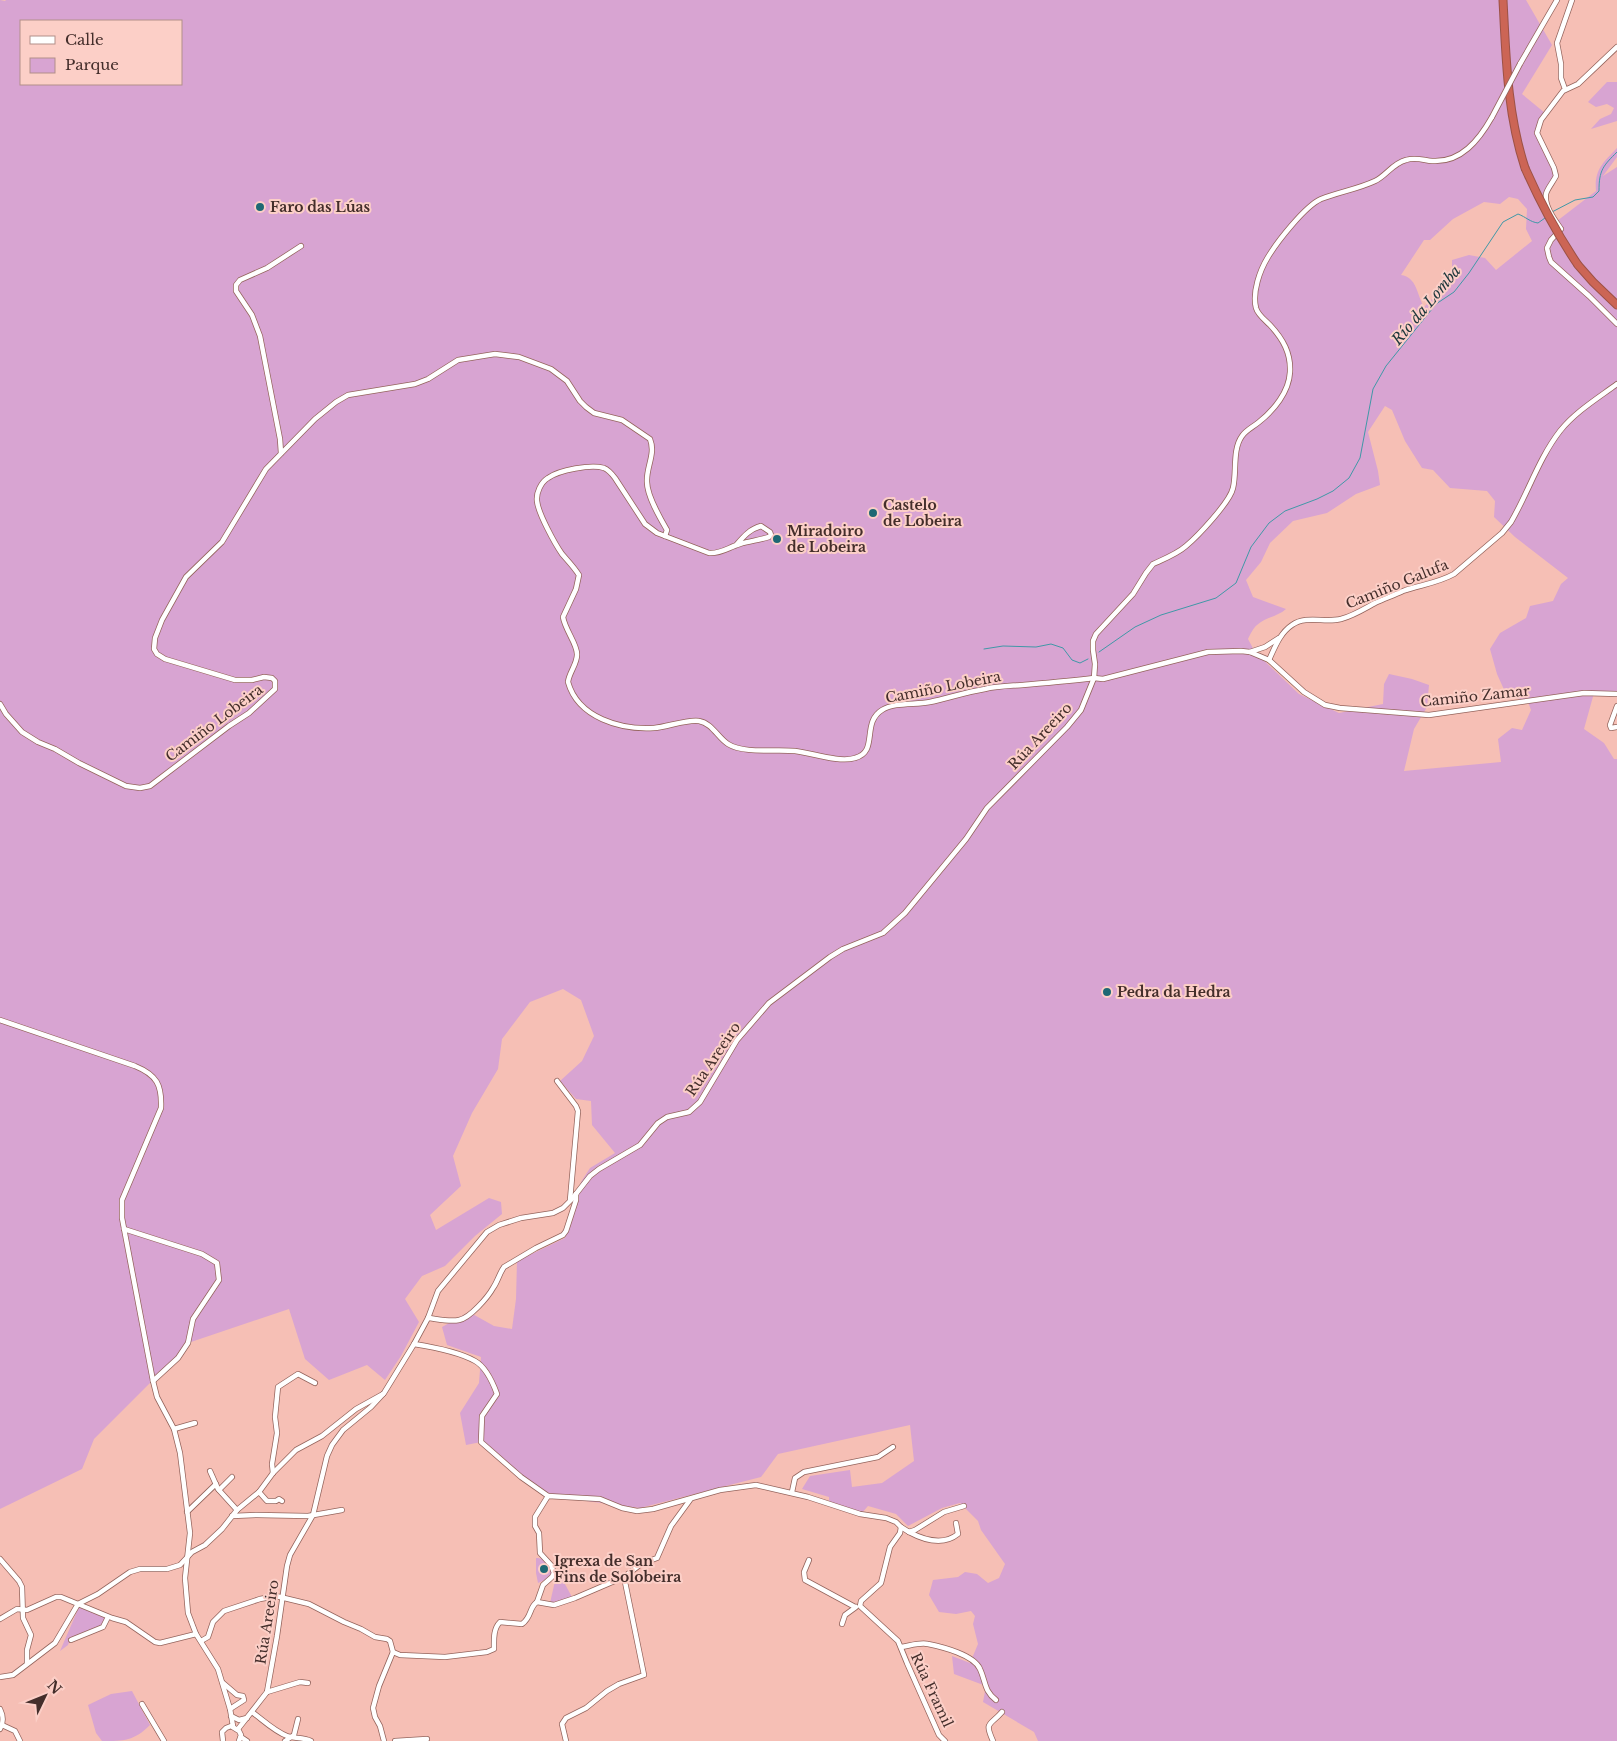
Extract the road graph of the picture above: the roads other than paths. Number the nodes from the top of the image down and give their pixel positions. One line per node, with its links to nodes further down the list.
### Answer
1 (1503, 0): 7 (highway, bridge)
2 (1557, 0): 16 (street, Rúa Areeiro, bridge)
3 (1572, 0): 5 (street)
4 (1617, 47): 5 (street)
5 (1565, 89): 8 (street)
6 (301, 246): 10 (street)
7 (1617, 305)
8 (1617, 324)
9 (1617, 384): 13 (street, Camiño Galufa)
10 (282, 453): 11 (street, Camiño Lobeira); 18 (street, Camiño Lobeira)
11 (665, 536): 12 (street, Camiño Lobeira); 16 (street, Camiño Lobeira)
12 (737, 544): 12 (street, Camiño Lobeira)
13 (1280, 637): 14 (street, Camiño Galufa); 15 (street, Camiño Galufa)
14 (1250, 652): 15 (street, Camiño Zamar); 16 (street, Camiño Zamar)
15 (1269, 660): 17 (street, Camiño Zamar)
16 (1094, 678): 23 (street, Rúa Areeiro)
17 (1617, 694)
18 (0, 704)
19 (1617, 706): 20 (street)
20 (1617, 727)
21 (0, 1020): 25 (street)
22 (557, 1082): 24 (street)
23 (576, 1193): 24 (street, Rúa Areeiro); 26 (street, Rúa Areeiro)
24 (570, 1202): 26 (street, Rúa Areeiro)
25 (124, 1229): 28 (street); 28 (street)
26 (428, 1318): 27 (street, Rúa Areeiro)
27 (414, 1344): 30 (street, Rúa Areeiro); 41 (street)
28 (153, 1381): 32 (street)
29 (315, 1383): 35 (street)
30 (384, 1393): 35 (street, Rúa Areeiro); 48 (street, Rúa Areeiro)
31 (195, 1424): 32 (street)
32 (174, 1429): 47 (street)
33 (893, 1447): 40 (street)
34 (210, 1471): 37 (street)
35 (273, 1473): 39 (street, Rúa Areeiro)
36 (232, 1477): 38 (street)
37 (216, 1484): 38 (street); 47 (street)
38 (219, 1490): 45 (street)
39 (259, 1492): 43 (street); 45 (street, Rúa Areeiro)
40 (792, 1492): 42 (street); 51 (street)
41 (548, 1496): 42 (street); 58 (street)
42 (690, 1500): 56 (street)
43 (282, 1501)
44 (964, 1506): 52 (street)
45 (237, 1510): 49 (street, Rúa Areeiro)
46 (342, 1510): 48 (street)
47 (187, 1512): 53 (street)
48 (313, 1515): 49 (street); 57 (street, Rúa Areeiro)
49 (232, 1516): 53 (street, Rúa Areeiro)
50 (956, 1523): 52 (street)
51 (901, 1527): 52 (street); 60 (street)
52 (909, 1532)
53 (187, 1557): 59 (street, Rúa Areeiro); 65 (street)
54 (0, 1559): 61 (street)
55 (809, 1560): 60 (street, Rúa Framil)
56 (624, 1577): 58 (street); 98 (street)
57 (283, 1598): 67 (street); 69 (street); 74 (street, Rúa Areeiro)
58 (537, 1602): 69 (street)
59 (78, 1604): 61 (street); 62 (street); 70 (street)
60 (858, 1606): 64 (street); 68 (street, Rúa Framil)
61 (23, 1608): 63 (street); 70 (street)
62 (108, 1616): 65 (street); 66 (street)
63 (0, 1619)
64 (842, 1624)
65 (196, 1634): 67 (street)
66 (71, 1640)
67 (201, 1641): 72 (street)
68 (901, 1647): 75 (street, Rúa Framil); 99 (street, Rúa Framil)
69 (393, 1652): 96 (street)
70 (27, 1663): 71 (street)
71 (0, 1677)
72 (222, 1682): 78 (street); 78 (street)
73 (308, 1683): 74 (street)
74 (266, 1692): 79 (street, Rúa Areeiro)
75 (996, 1700)
76 (142, 1704): 91 (street)
77 (0, 1709): 85 (street)
78 (230, 1709): 81 (street)
79 (252, 1712): 82 (street, Rúa Areeiro); 87 (street)
80 (1002, 1712): 100 (street)
81 (232, 1716): 82 (street); 84 (street)
82 (247, 1718): 86 (street, Rúa Areeiro)
83 (298, 1719): 87 (street)
84 (233, 1726): 86 (street); 92 (street)
85 (1, 1727): 90 (street)
86 (238, 1729): 88 (street)
87 (291, 1737): 94 (street); 95 (street)
88 (240, 1739): 93 (street)
89 (427, 1739): 97 (street)
90 (20, 1741)
91 (164, 1741)
92 (223, 1741)
93 (247, 1741)
94 (285, 1741)
95 (311, 1741)
96 (384, 1741)
97 (395, 1741)
98 (566, 1741)
99 (945, 1741)
100 (993, 1741)

